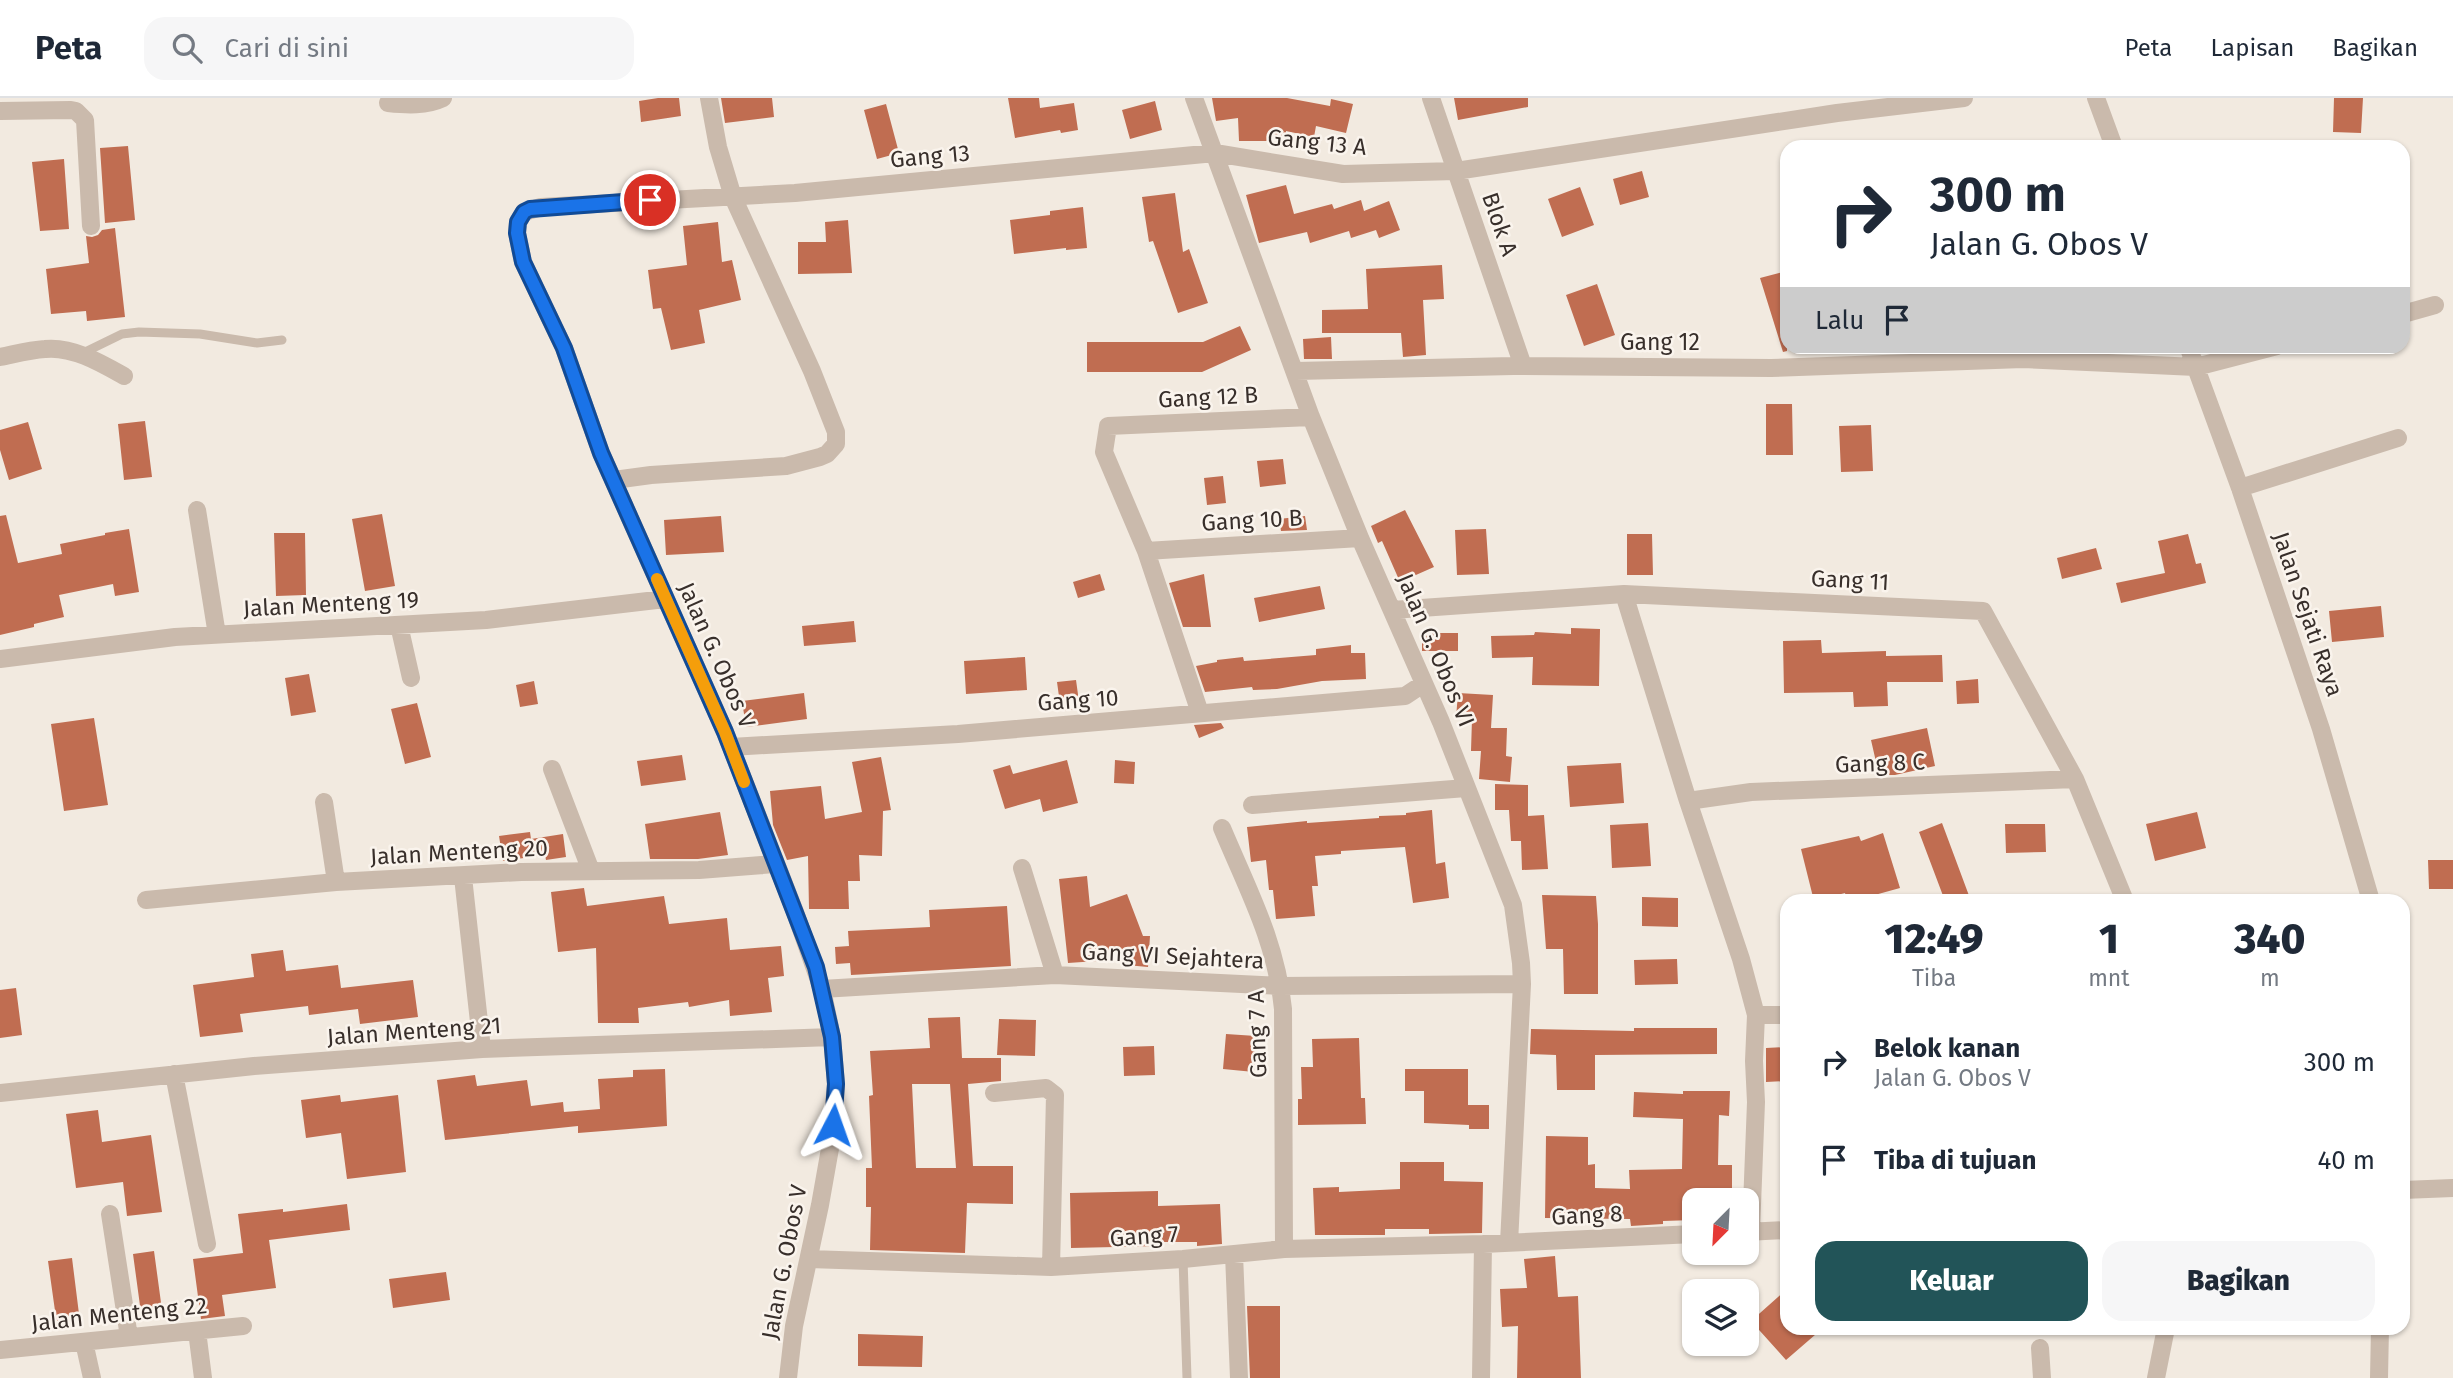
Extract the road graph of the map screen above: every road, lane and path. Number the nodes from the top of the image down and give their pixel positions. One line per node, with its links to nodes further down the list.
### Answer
1 (443, 98): 7 (street)
2 (709, 98): 13 (street)
3 (1194, 98): 11 (street, Jalan G. Obos VI)
4 (1431, 98): 12 (street, Blok A)
5 (1964, 98): 8 (street, Gang 13 A)
6 (2096, 98): 10 (street)
7 (388, 103)
8 (1871, 103): 12 (street, Gang 13 A)
9 (4, 106): 15 (street)
10 (2111, 140)
11 (1215, 153): 12 (street, Gang 13 A); 13 (street, Gang 13); 25 (street, Jalan G. Obos VI)
12 (1457, 170): 23 (street, Blok A)
13 (733, 197): 14 (street, Gang 13); 29 (street)
14 (650, 200): 29 (street, Jalan G. Obos V)
15 (91, 226)
16 (2435, 305): 17 (street)
17 (2410, 312)
18 (282, 340): 19 (lane)
19 (79, 354): 22 (street); 26 (street)
20 (2191, 354): 24 (street, Jalan Sejati Raya)
21 (2248, 354): 24 (street, Gang 12)
22 (0, 357)
23 (1522, 366): 24 (street, Gang 12); 25 (street, Gang 12)
24 (2196, 368): 30 (street, Jalan Sejati Raya)
25 (1296, 371): 27 (street, Jalan G. Obos VI)
26 (124, 376)
27 (1311, 417): 32 (street, Jalan G. Obos VI); 33 (street, Gang 12 B)
28 (2398, 438): 30 (street)
29 (614, 480): 35 (street, Jalan G. Obos V)
30 (2239, 488): 57 (street, Jalan Sejati Raya)
31 (197, 510): 38 (street)
32 (1360, 538): 33 (street, Gang 10 B); 36 (street, Jalan G. Obos VI)
33 (1146, 551): 42 (street)
34 (1624, 594): 36 (street, Gang 11); 45 (street, Gang 11); 47 (street)
35 (665, 599): 37 (street, Jalan Menteng 19); 43 (street, Jalan G. Obos V)
36 (1392, 610): 41 (street, Jalan G. Obos VI)
37 (399, 625): 38 (street, Jalan Menteng 19); 40 (street)
38 (217, 635): 39 (street, Jalan Menteng 19)
39 (0, 659)
40 (411, 678)
41 (1423, 684): 42 (street, Gang 10); 46 (street, Jalan G. Obos VI)
42 (1200, 713): 43 (street, Gang 10)
43 (731, 747): 51 (street, Jalan G. Obos V)
44 (552, 769): 53 (street)
45 (2075, 779): 47 (street, Gang 8 C); 56 (street, Gang 11)
46 (1466, 788): 49 (street); 60 (street, Jalan G. Obos VI)
47 (1688, 801): 63 (street)
48 (324, 802): 55 (street)
49 (1252, 805)
50 (1222, 828): 61 (street, Gang 7 A)
51 (775, 864): 53 (street, Jalan Menteng 20); 62 (street, Jalan G. Obos V)
52 (1022, 868): 59 (street)
53 (591, 872): 54 (street, Jalan Menteng 20)
54 (463, 877): 55 (street, Jalan Menteng 20); 66 (street)
55 (335, 882): 58 (street, Jalan Menteng 20)
56 (2122, 894)
57 (2369, 894)
58 (146, 900)
59 (1055, 975): 61 (street, Gang VI Sejahtera); 62 (street, Gang VI Sejahtera)
60 (1522, 984): 61 (street, Gang VI Sejahtera); 77 (street, Jalan G. Obos VI)
61 (1281, 986): 80 (street, Gang 7 A)
62 (822, 989): 65 (street, Jalan G. Obos V)
63 (1756, 1015): 64 (street); 70 (street)
64 (1780, 1015)
65 (832, 1037): 66 (street, Jalan Menteng 21); 82 (street, Jalan G. Obos V)
66 (482, 1049): 67 (street, Jalan Menteng 21)
67 (174, 1074): 68 (street, Jalan Menteng 21); 78 (street)
68 (0, 1093)
69 (994, 1093): 84 (street)
70 (1751, 1188)
71 (2453, 1188): 72 (street)
72 (2410, 1190)
73 (110, 1214): 89 (street)
74 (1780, 1230): 75 (street)
75 (1759, 1231)
76 (1682, 1235): 77 (street, Gang 8)
77 (1509, 1243): 79 (street, Gang 8)
78 (206, 1244)
79 (1483, 1244): 80 (street, Gang 7); 98 (street)
80 (1284, 1249): 81 (street, Gang 7)
81 (1234, 1254): 83 (street, Gang 7); 97 (street)
82 (809, 1259): 84 (street, Gang 7); 95 (street, Jalan G. Obos V)
83 (1183, 1259): 84 (street, Gang 7); 96 (lane)
84 (1051, 1267)
85 (243, 1326): 86 (street, Jalan Menteng 22)
86 (197, 1331): 89 (street, Jalan Menteng 22); 94 (street)
87 (2165, 1335): 100 (street)
88 (2380, 1335): 101 (street)
89 (129, 1337): 90 (street, Jalan Menteng 22)
90 (84, 1342): 92 (street, Jalan Menteng 22); 93 (street)
91 (2040, 1348): 99 (street)
92 (0, 1350)
93 (92, 1378)
94 (203, 1378)
95 (788, 1378)
96 (1187, 1378)
97 (1239, 1378)
98 (1481, 1378)
99 (2042, 1378)
100 (2156, 1378)
101 (2379, 1378)

